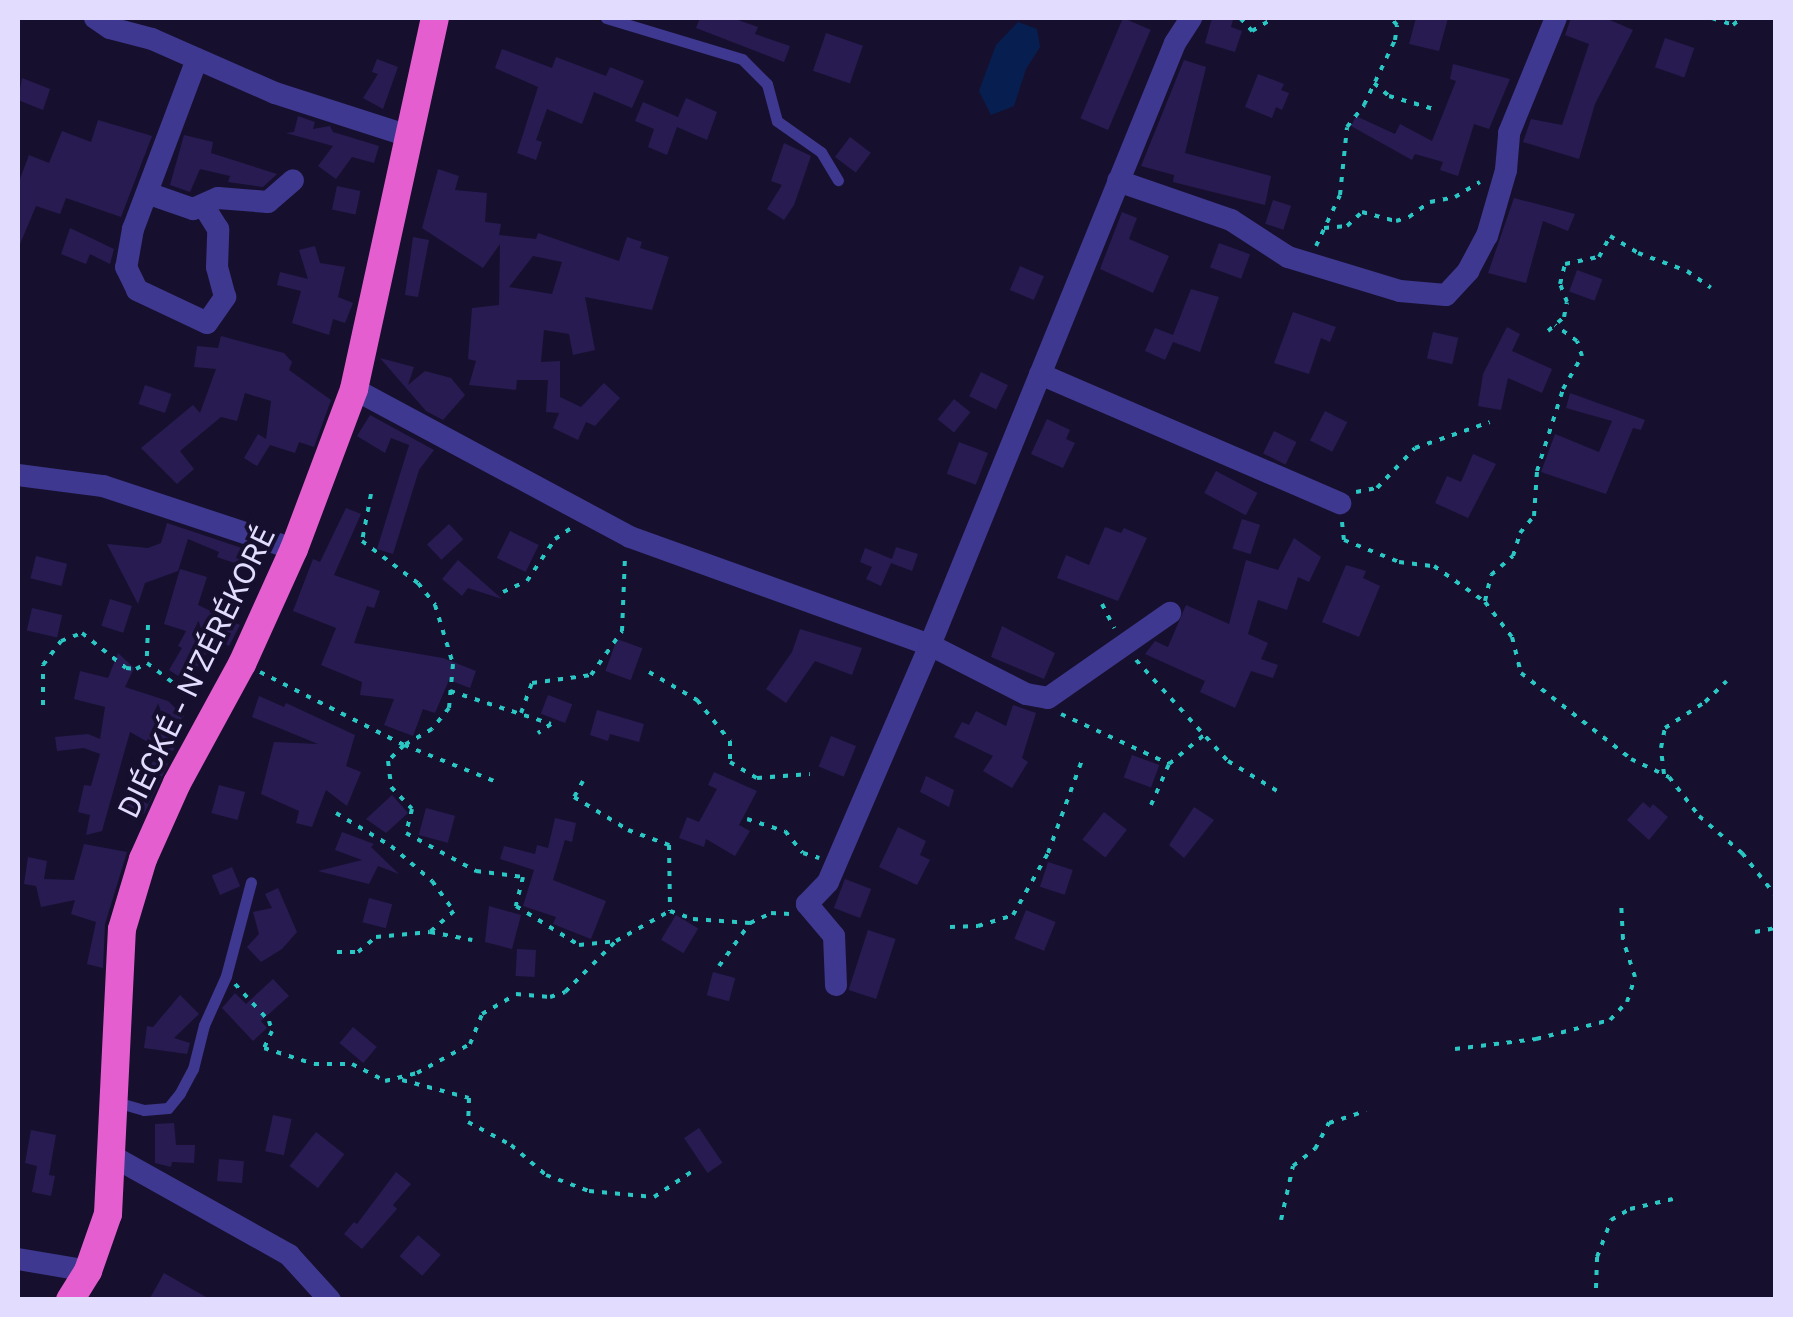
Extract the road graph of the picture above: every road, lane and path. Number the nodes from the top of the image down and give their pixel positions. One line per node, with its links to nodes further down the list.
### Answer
1 (95, 18): 11 (street)
2 (435, 18): 14 (highway, DIÉCKÉ - N'ZÉRÉKORÉ)
3 (606, 18): 17 (lane)
4 (1191, 18): 18 (street)
5 (1240, 18): 6 (path)
6 (1274, 18)
7 (1391, 18): 12 (path)
8 (1556, 18): 15 (street)
9 (1712, 18): 10 (path)
10 (1742, 18)
11 (197, 58): 14 (street); 19 (street)
12 (1374, 83): 13 (path); 21 (path)
13 (1437, 110)
14 (406, 135): 27 (highway, DIÉCKÉ - N'ZÉRÉKORÉ)
15 (1506, 170): 21 (path); 22 (street)
16 (293, 180): 20 (street)
17 (838, 180)
18 (1118, 181): 22 (street); 26 (street)
19 (147, 193): 20 (street); 20 (street)
20 (203, 205)
21 (1324, 228): 22 (path)
22 (1308, 264)
23 (1711, 288): 24 (path)
24 (1555, 325): 25 (path); 36 (path)
25 (1548, 330)
26 (1040, 374): 31 (street); 40 (street)
27 (354, 388): 32 (street); 34 (highway, DIÉCKÉ - N'ZÉRÉKORÉ)
28 (1490, 422): 31 (path)
29 (18, 475): 34 (street)
30 (371, 494): 46 (path)
31 (1340, 502): 36 (path)
32 (588, 515): 33 (street); 35 (path)
33 (638, 540): 40 (street); 50 (path)
34 (294, 548): 43 (highway, DIÉCKÉ - N'ZÉRÉKORÉ)
35 (503, 592)
36 (1485, 602): 57 (path)
37 (1102, 604): 41 (path)
38 (1170, 613): 41 (street)
39 (148, 624): 42 (path)
40 (930, 645): 47 (street); 64 (street)
41 (1122, 647): 47 (street); 52 (path)
42 (147, 663): 48 (path); 49 (path)
43 (242, 664): 49 (highway, DIÉCKÉ - N'ZÉRÉKORÉ); 53 (path)
44 (649, 672): 56 (path)
45 (1727, 681): 57 (path)
46 (450, 692): 50 (path); 53 (path)
47 (1048, 698): 55 (path)
48 (43, 705)
49 (218, 714): 83 (highway, DIÉCKÉ - N'ZÉRÉKORÉ)
50 (521, 714): 51 (path)
51 (538, 734)
52 (1204, 734): 55 (path); 60 (path)
53 (404, 745): 59 (path); 76 (path)
54 (1082, 760): 71 (path)
55 (1169, 764): 61 (path)
56 (810, 774)
57 (1664, 774): 66 (path)
58 (584, 780): 69 (path)
59 (499, 783)
60 (1282, 794)
61 (1152, 804)
62 (336, 813): 73 (path)
63 (747, 818): 64 (path)
64 (836, 864): 67 (street)
65 (251, 882): 79 (lane)
66 (1776, 896)
67 (807, 904): 70 (path); 80 (street)
68 (1622, 906): 81 (path)
69 (670, 910): 70 (path); 76 (path)
70 (750, 922): 78 (path)
71 (950, 927)
72 (1776, 928): 74 (path)
73 (430, 932): 75 (path); 77 (path)
74 (1755, 932)
75 (472, 940)
76 (616, 941): 82 (path)
77 (338, 952)
78 (719, 966)
79 (226, 976): 82 (path); 83 (lane)
80 (836, 984)
81 (1455, 1049)
82 (397, 1079): 86 (path)
83 (116, 1102): 85 (highway, DIÉCKÉ - N'ZÉRÉKORÉ)
84 (1366, 1111): 88 (path)
85 (114, 1157): 90 (highway, DIÉCKÉ - N'ZÉRÉKORÉ); 93 (street)
86 (691, 1172)
87 (1673, 1199): 91 (path)
88 (1281, 1220)
89 (18, 1259): 90 (street)
90 (88, 1271): 92 (highway, DIÉCKÉ - N'ZÉRÉKORÉ)
91 (1596, 1288)
92 (70, 1300)
93 (330, 1300)

